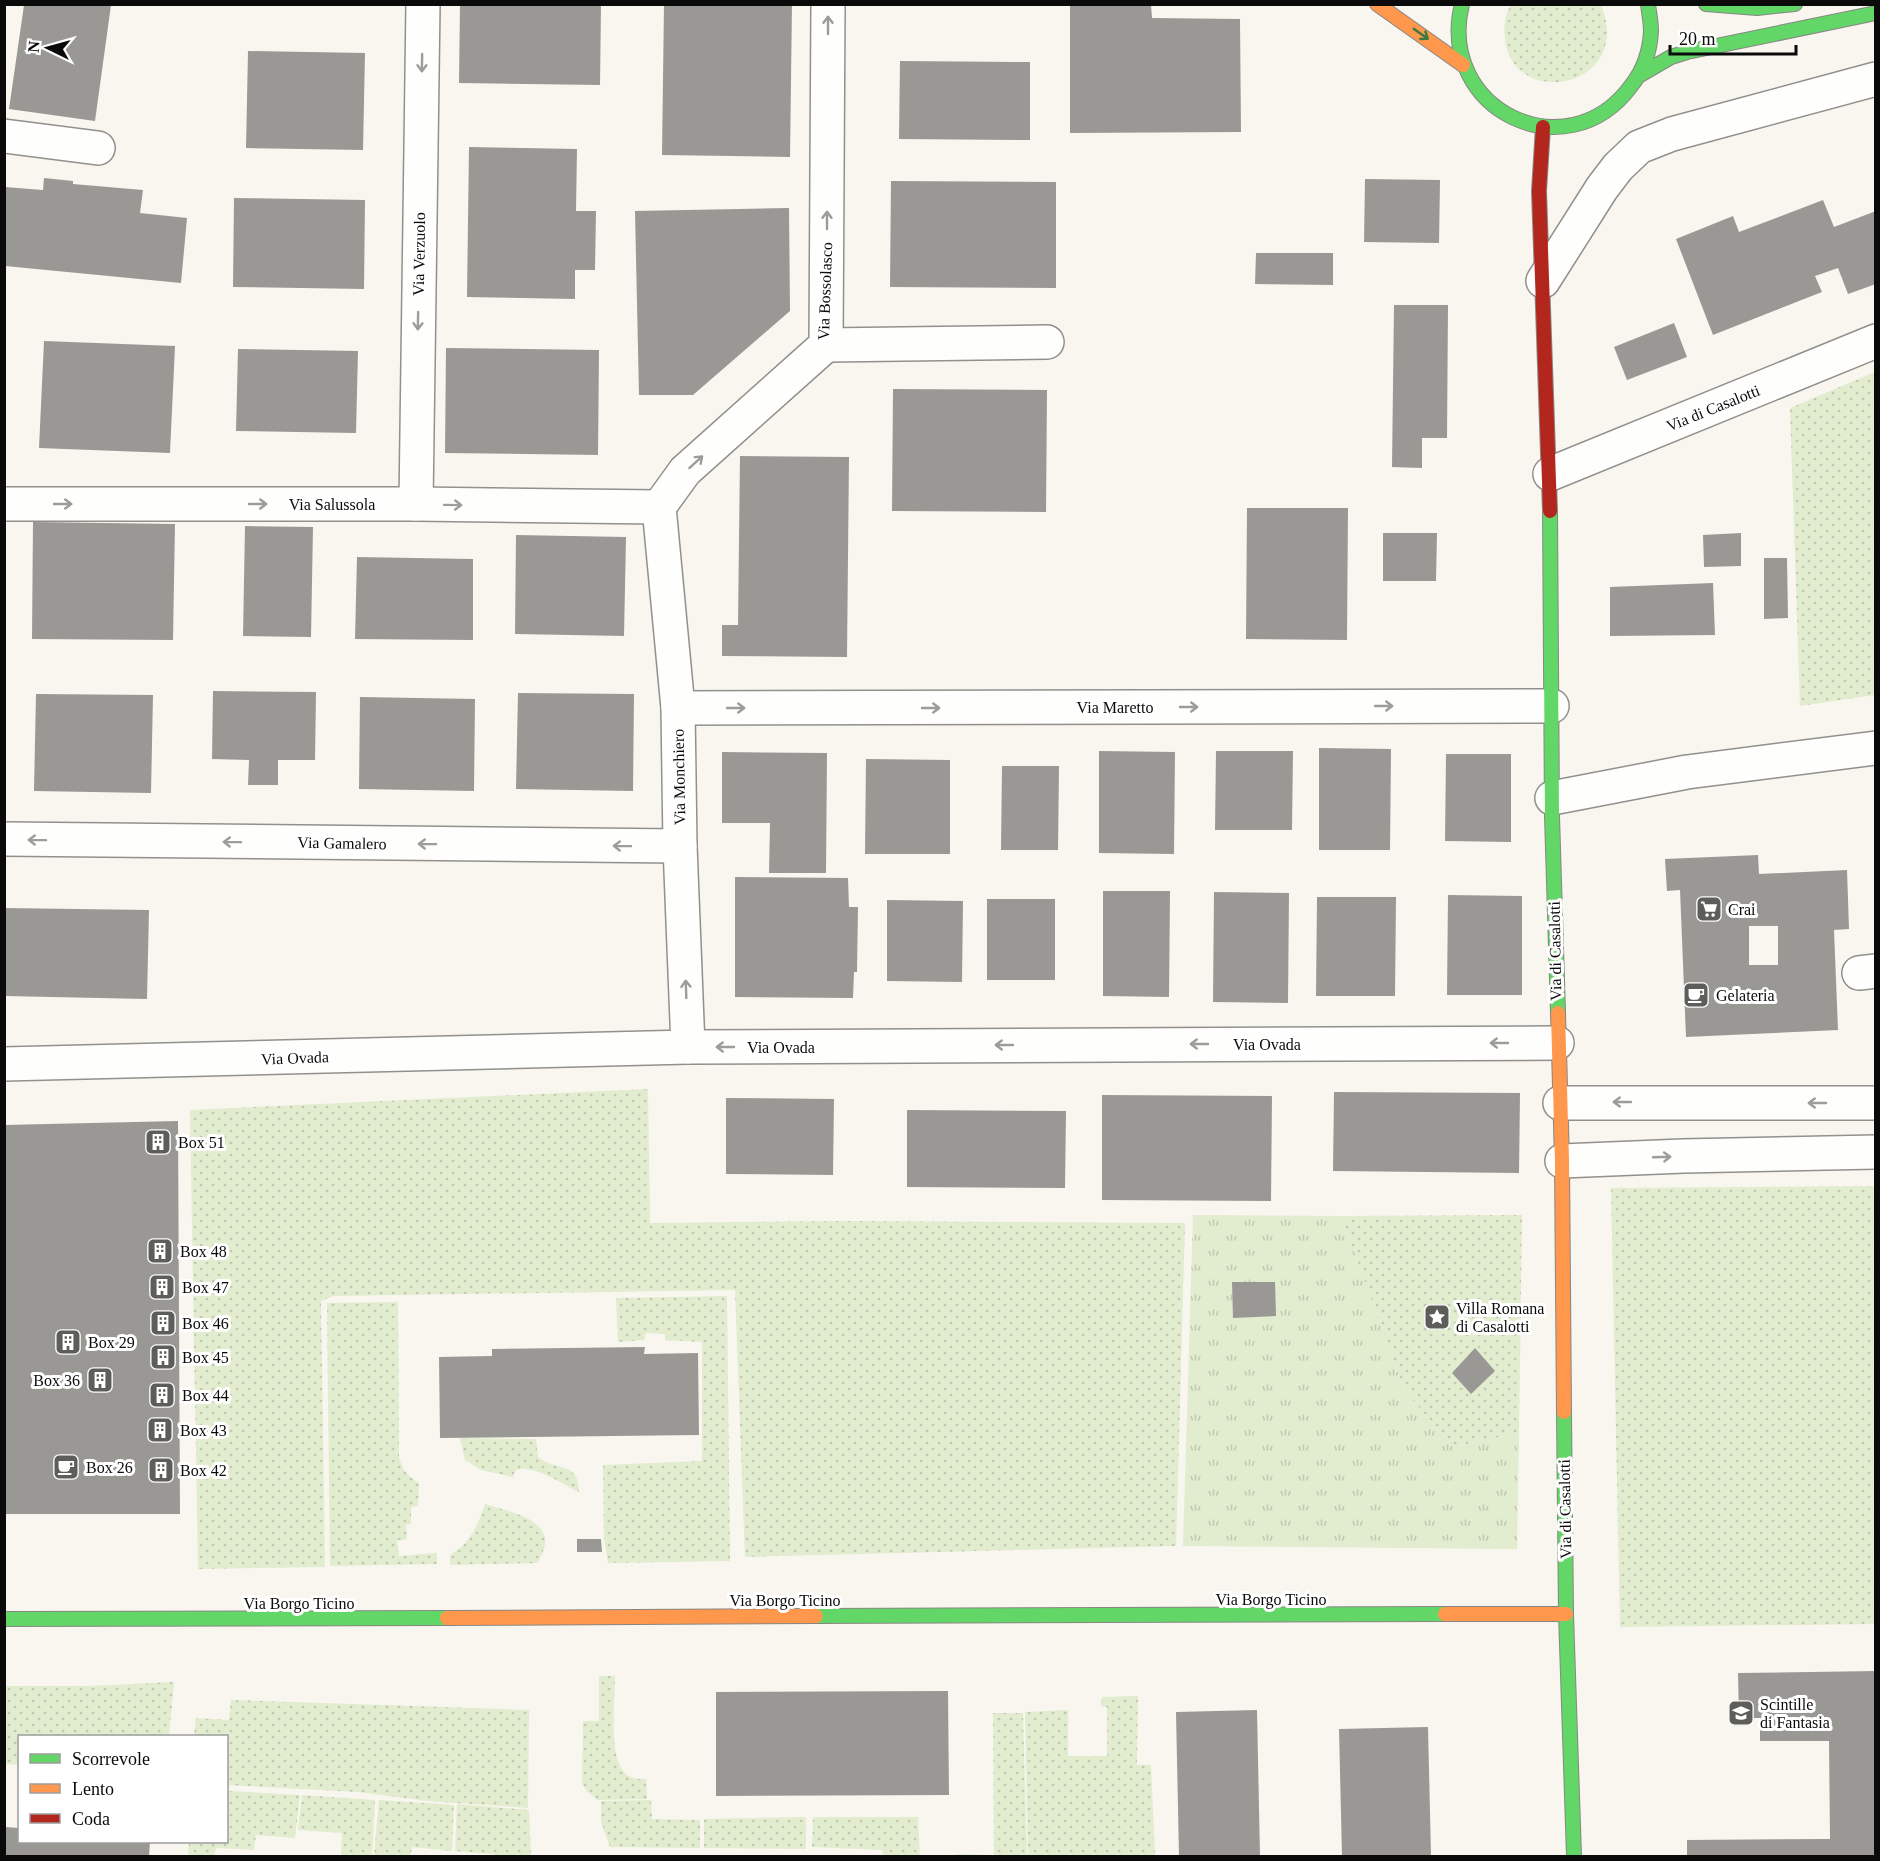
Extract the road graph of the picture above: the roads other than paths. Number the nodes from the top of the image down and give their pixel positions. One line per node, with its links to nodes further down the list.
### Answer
1 (423, 4): 21 (street, Via Verzuolo, one-way to 21)
2 (828, 4): 18 (street, Via Bossolasco, one-way to 2)
3 (1377, 4): 9 (street, one-way to 9)
4 (1462, 4): 9 (street)
5 (1648, 4): 10 (street)
6 (1707, 4): 7 (street)
7 (1795, 4)
8 (1875, 13): 10 (street)
9 (1463, 65): 12 (street)
10 (1640, 75): 12 (street)
11 (1875, 79): 15 (street)
12 (1543, 127): 15 (street, Via di Casalotti)
13 (4, 136): 14 (street)
14 (99, 148)
15 (1543, 281): 19 (street, Via di Casalotti)
16 (1875, 341): 19 (street, Via di Casalotti)
17 (1047, 342): 18 (street)
18 (826, 345): 22 (street, Via Bossolasco, one-way to 18)
19 (1550, 474): 23 (street, Via di Casalotti)
20 (4, 504): 21 (street, Via Salussola, one-way to 21)
21 (416, 504): 22 (street, Via Salussola, one-way to 22)
22 (659, 507): 24 (street, Via Monchiero)
23 (1552, 706): 24 (street, Via Maretto, one-way to 23); 26 (street, Via di Casalotti)
24 (678, 708): 28 (street, Via Monchiero)
25 (1875, 748): 26 (street)
26 (1552, 798): 29 (street, Via di Casalotti)
27 (4, 839): 28 (street, Via Gamalero, one-way to 27)
28 (680, 846): 30 (street, Via Monchiero, one-way to 28)
29 (1557, 1043): 30 (street, Via Ovada, one-way to 30); 32 (street, Via di Casalotti)
30 (688, 1047): 31 (street, Via Ovada)
31 (4, 1064)
32 (1560, 1103): 33 (street, one-way to 32); 35 (street, Via di Casalotti)
33 (1875, 1103)
34 (1875, 1152): 35 (street, one-way to 34)
35 (1562, 1161): 36 (street, Via di Casalotti)
36 (1566, 1614): 37 (street, Via Borgo Ticino); 38 (street, Via di Casalotti)
37 (4, 1619)
38 (1574, 1857)

